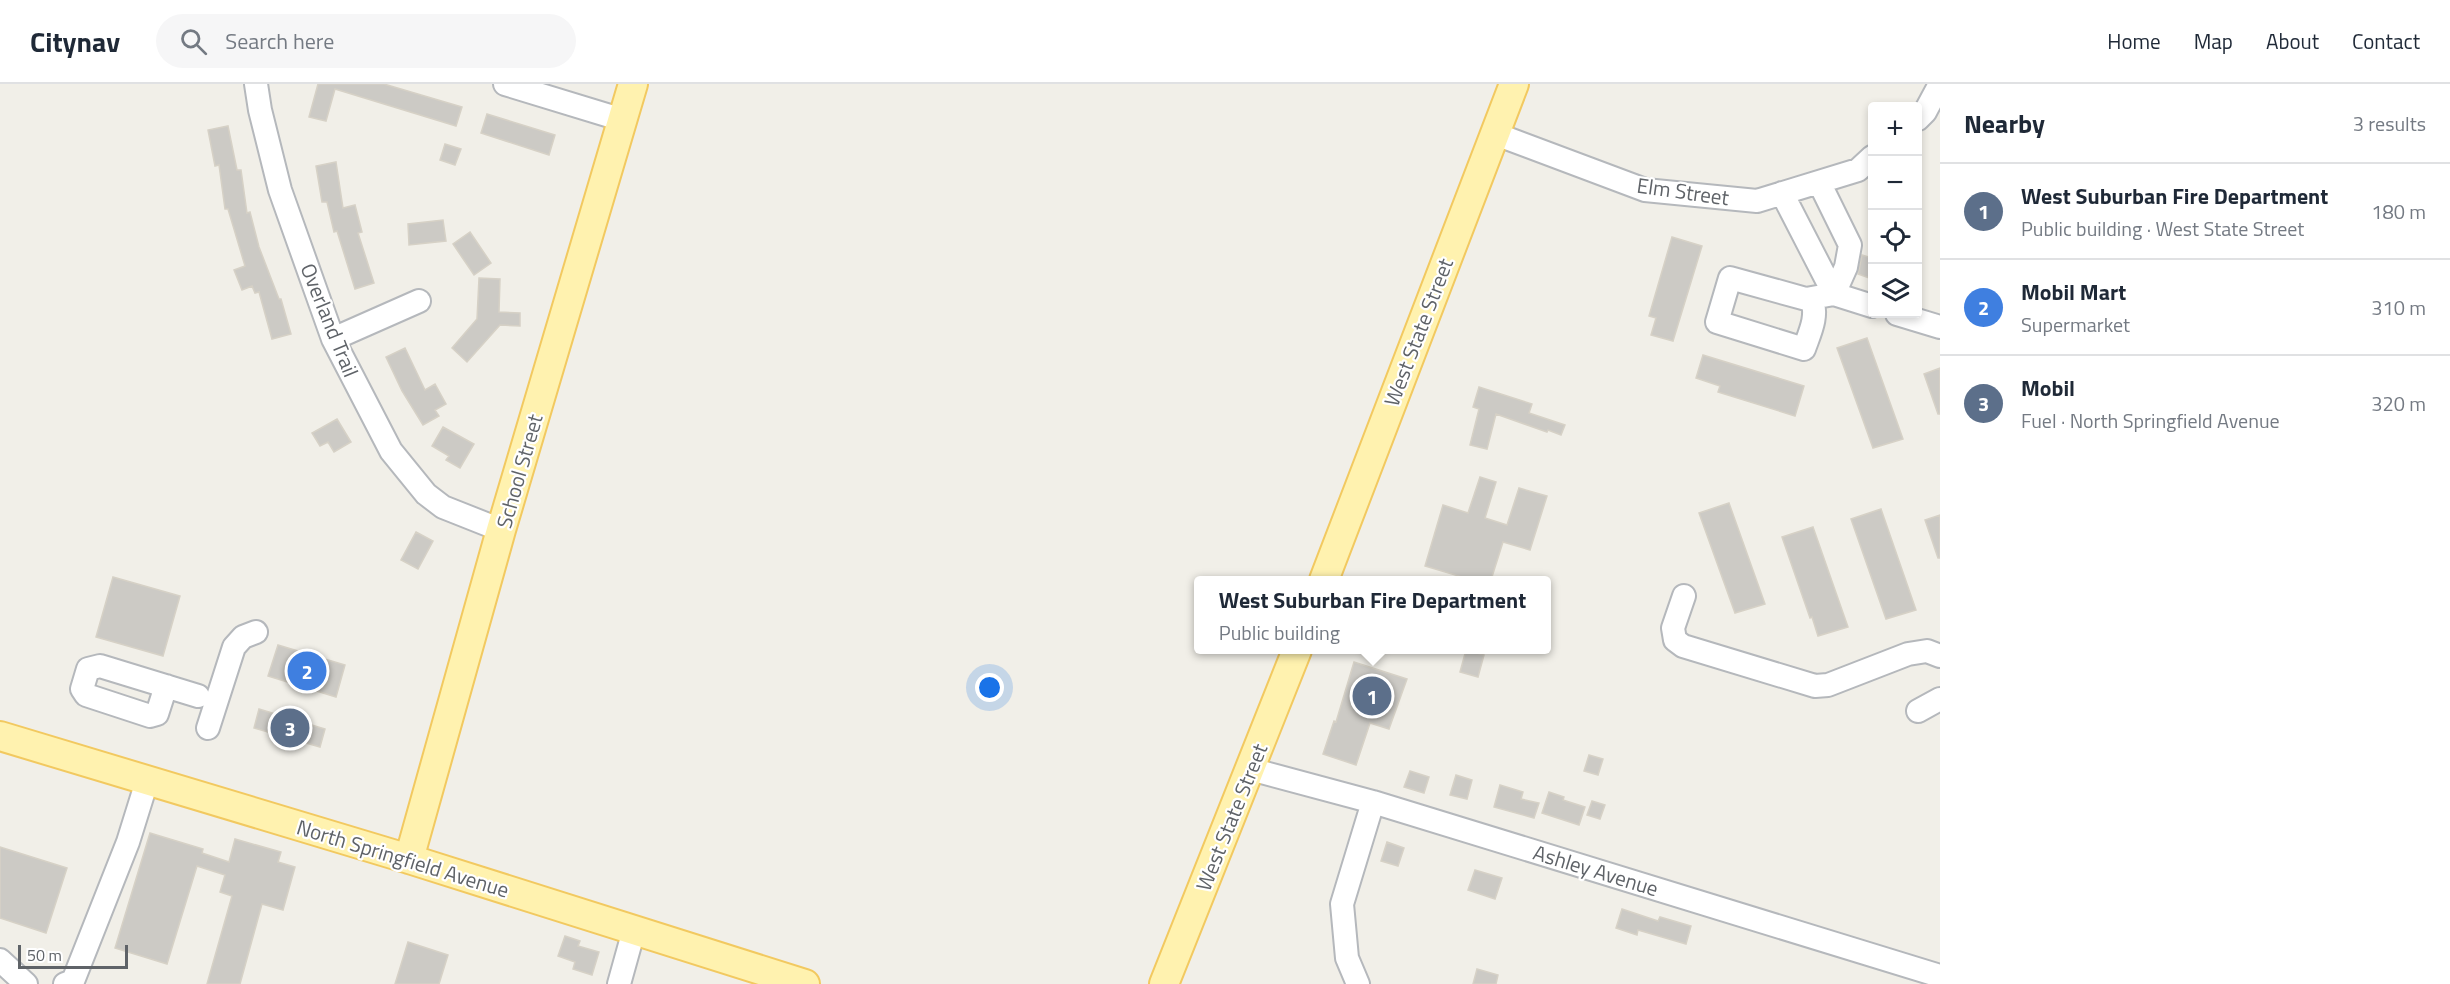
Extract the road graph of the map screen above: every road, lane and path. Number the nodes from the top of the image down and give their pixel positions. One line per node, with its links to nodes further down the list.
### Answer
1 (256, 84): 17 (street, Overland Trail)
2 (505, 84): 7 (street)
3 (633, 84): 7 (main road, School Street)
4 (1514, 84): 8 (main road, West State Street)
5 (1940, 84): 6 (street)
6 (1922, 115)
7 (623, 120): 18 (main road, School Street)
8 (1493, 133): 11 (street, Elm Street); 19 (main road, West State Street)
9 (1868, 161): 10 (street, Elm Street)
10 (1819, 182): 11 (street, Elm Street); 12 (street)
11 (1782, 193): 12 (street)
12 (1823, 296): 14 (street)
13 (419, 301): 17 (street)
14 (1868, 305)
15 (1910, 318): 16 (street)
16 (1940, 327)
17 (333, 339): 18 (street, Overland Trail)
18 (501, 530): 33 (main road, School Street)
19 (1328, 576)
20 (1684, 596): 23 (street)
21 (256, 632): 28 (street)
22 (1295, 654): 30 (main road, West State Street)
23 (1940, 656)
24 (166, 686): 25 (street)
25 (198, 696)
26 (1940, 699): 27 (street)
27 (1918, 711)
28 (208, 728)
29 (0, 736): 31 (main road, North Springfield Avenue)
30 (1250, 769): 32 (street, Ashley Avenue); 37 (main road, West State Street)
31 (147, 781): 33 (main road, North Springfield Avenue); 38 (street)
32 (1373, 802): 36 (street, Ashley Avenue); 42 (street)
33 (409, 859): 34 (main road, North Springfield Avenue)
34 (634, 930): 40 (street); 41 (main road, North Springfield Avenue)
35 (0, 960): 39 (street)
36 (1940, 976)
37 (1164, 981)
38 (73, 983)
39 (26, 984)
40 (619, 984)
41 (805, 984)
42 (1358, 984)

